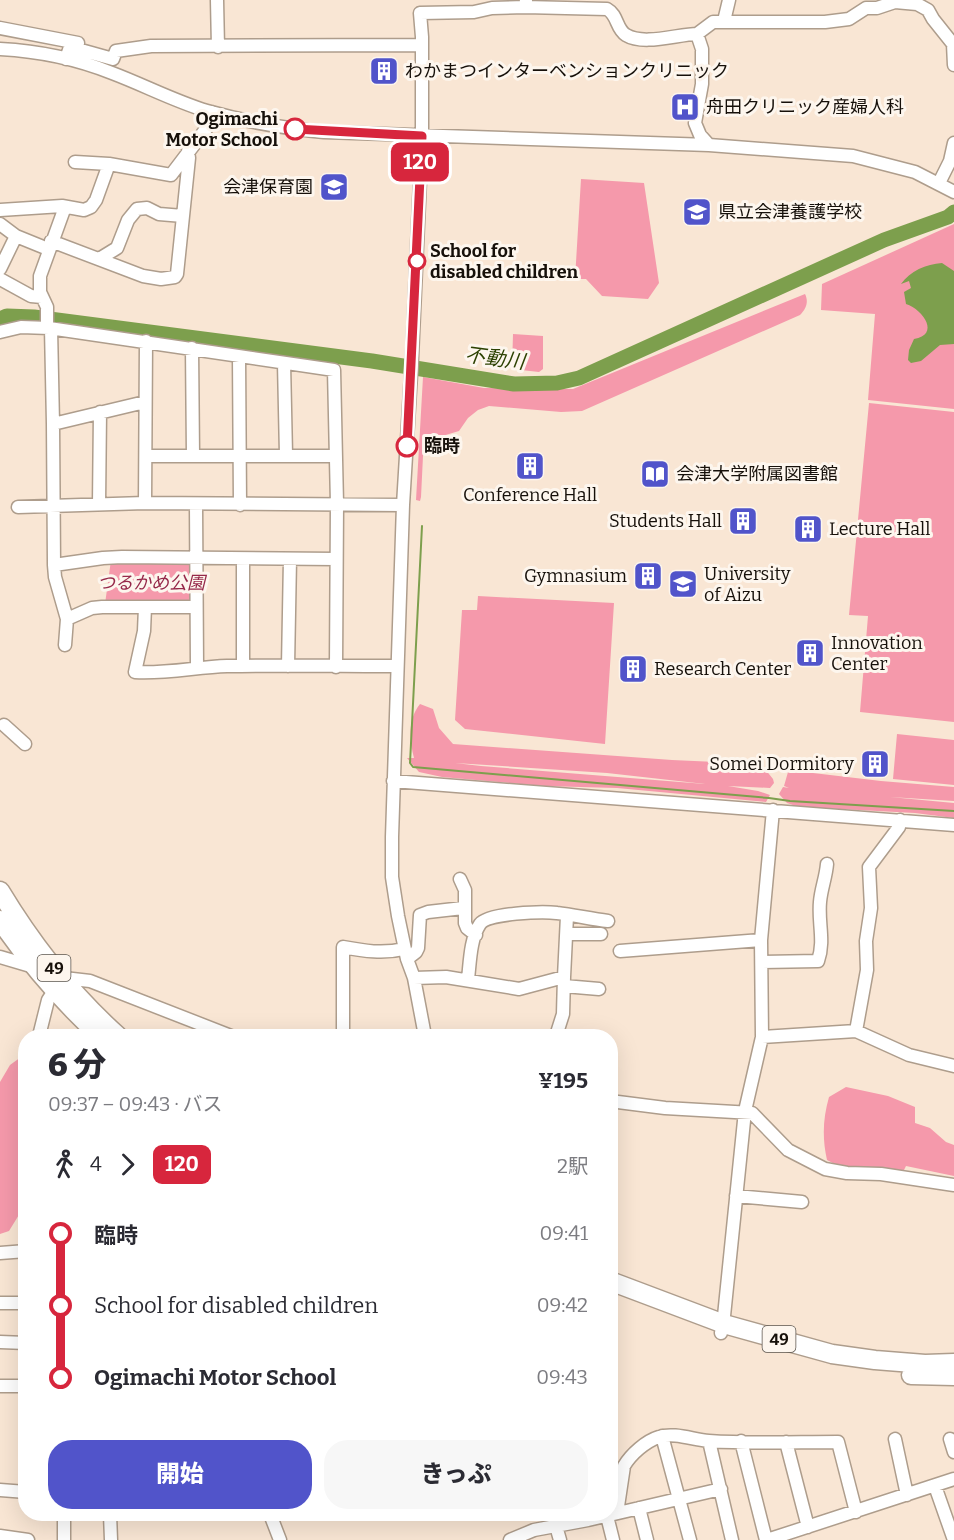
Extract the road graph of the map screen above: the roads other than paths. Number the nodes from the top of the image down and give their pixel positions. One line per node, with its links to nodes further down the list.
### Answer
1 (218, 0): 10 (street)
2 (729, 0): 5 (street)
3 (920, 2): 5 (street); 8 (street)
4 (526, 4): 7 (street); 9 (street)
5 (724, 21): 7 (street)
6 (0, 28): 12 (street)
7 (697, 34): 18 (street)
8 (953, 44): 14 (street)
9 (422, 45): 10 (street); 16 (street)
10 (218, 47): 12 (street)
11 (0, 49): 13 (street)
12 (116, 51): 13 (street)
13 (66, 59): 15 (street)
14 (954, 66)
15 (213, 112): 16 (street); 19 (street)
16 (422, 136): 18 (street); 53 (street)
17 (954, 143): 22 (street)
18 (709, 145): 22 (street)
19 (188, 152): 21 (street); 26 (street)
20 (75, 162): 21 (street)
21 (109, 164): 24 (street)
22 (939, 183): 23 (street)
23 (954, 192)
24 (65, 207): 25 (street); 29 (street)
25 (0, 210)
26 (183, 216): 30 (street); 30 (street)
27 (0, 224): 28 (street)
28 (16, 236): 29 (street); 31 (street)
29 (50, 245): 30 (street); 33 (street)
30 (99, 259)
31 (0, 269)
32 (0, 279): 33 (street)
33 (44, 302): 34 (street)
34 (48, 326): 35 (street); 36 (street); 42 (street)
35 (0, 332)
36 (146, 341): 37 (street); 40 (street)
37 (192, 348): 38 (street); 45 (street)
38 (239, 356): 39 (street); 46 (street)
39 (284, 363): 43 (street); 47 (street)
40 (145, 402): 41 (street); 44 (street)
41 (99, 412): 42 (street); 49 (street)
42 (53, 424): 54 (street)
43 (286, 455): 46 (street); 47 (street)
44 (146, 456): 45 (street); 48 (street)
45 (193, 456): 46 (street)
46 (240, 456): 52 (street)
47 (335, 456): 51 (street)
48 (145, 503): 49 (street); 50 (street)
49 (99, 504): 54 (street)
50 (196, 504): 52 (street); 56 (street)
51 (337, 504): 52 (street); 53 (street); 59 (street)
52 (240, 505)
53 (403, 505): 67 (street)
54 (55, 506): 55 (street); 60 (street)
55 (18, 507)
56 (196, 559): 57 (street); 60 (street); 62 (street)
57 (243, 559): 58 (street); 65 (street)
58 (290, 559): 59 (street); 66 (street)
59 (336, 559): 69 (street)
60 (54, 565): 63 (street)
61 (145, 607): 62 (street); 63 (street); 68 (street)
62 (196, 607): 68 (street)
63 (68, 619): 64 (street)
64 (65, 645)
65 (243, 666): 66 (street); 68 (street)
66 (288, 666): 69 (street)
67 (397, 666): 69 (street); 72 (street)
68 (197, 667)
69 (336, 667)
70 (5, 724): 71 (street)
71 (25, 744)
72 (393, 781): 73 (street); 88 (street)
73 (773, 810): 74 (street); 86 (street)
74 (900, 820): 75 (street); 104 (street)
75 (954, 825)
76 (826, 864): 90 (street)
77 (460, 879): 79 (street)
78 (0, 891): 95 (highway, 49)
79 (464, 908): 85 (street); 88 (street)
80 (567, 916): 82 (street); 83 (street); 85 (street)
81 (0, 920): 91 (highway, 49)
82 (608, 921)
83 (566, 934): 84 (street); 94 (street)
84 (601, 934)
85 (476, 935): 93 (street)
86 (761, 940): 87 (street); 90 (street)
87 (620, 951)
88 (405, 954): 92 (street); 101 (street)
89 (0, 957): 91 (street)
90 (762, 962): 105 (street)
91 (35, 967): 95 (highway, 49)
92 (414, 978): 93 (street); 102 (street)
93 (468, 979): 94 (street)
94 (564, 982): 96 (street); 103 (street)
95 (59, 985): 97 (street); 98 (highway, 49); 99 (highway, 49); 100 (street)
96 (599, 989)
97 (41, 1029)
98 (94, 1029)
99 (111, 1029)
100 (213, 1029)
101 (343, 1029)
102 (424, 1029)
103 (558, 1029)
104 (856, 1031): 105 (street); 106 (street)
105 (762, 1037): 108 (street)
106 (954, 1066)
107 (618, 1102): 108 (street)
108 (745, 1111): 109 (street); 110 (street)
109 (954, 1185)
110 (736, 1196): 111 (street); 118 (street)
111 (802, 1202)
112 (18, 1252): 113 (street)
113 (0, 1253)
114 (618, 1284): 118 (highway, 49)
115 (618, 1296): 118 (highway, 49)
116 (0, 1303): 117 (street)
117 (18, 1303)
118 (722, 1328): 121 (highway, 49); 122 (highway, 49)
119 (0, 1342): 120 (street)
120 (18, 1343)
121 (954, 1363)
122 (954, 1376)
123 (0, 1386): 124 (street)
124 (18, 1386)
125 (662, 1436): 128 (street); 136 (street); 139 (street)
126 (895, 1439): 138 (street)
127 (950, 1439): 131 (street)
128 (709, 1441): 129 (street); 134 (street)
129 (741, 1441): 130 (street); 161 (street)
130 (786, 1442): 141 (street); 149 (street)
131 (954, 1452)
132 (954, 1479): 133 (street)
133 (935, 1486): 138 (street); 162 (street)
134 (721, 1489): 139 (street); 160 (street)
135 (0, 1490): 137 (street)
136 (618, 1490)
137 (18, 1491)
138 (907, 1495): 141 (street)
139 (679, 1498): 140 (street); 159 (street)
140 (639, 1508): 142 (street); 158 (street)
141 (856, 1512): 149 (street)
142 (618, 1513)
143 (64, 1521): 152 (street)
144 (110, 1521): 153 (street)
145 (273, 1521): 154 (street)
146 (579, 1521): 148 (street)
147 (612, 1521): 157 (street)
148 (556, 1526): 155 (street); 156 (street)
149 (808, 1527): 161 (street)
150 (0, 1536): 151 (street)
151 (28, 1540)
152 (64, 1540)
153 (111, 1540)
154 (280, 1540)
155 (510, 1540)
156 (560, 1540)
157 (613, 1540)
158 (647, 1540)
159 (690, 1540)
160 (732, 1540)
161 (766, 1540)
162 (954, 1540)

